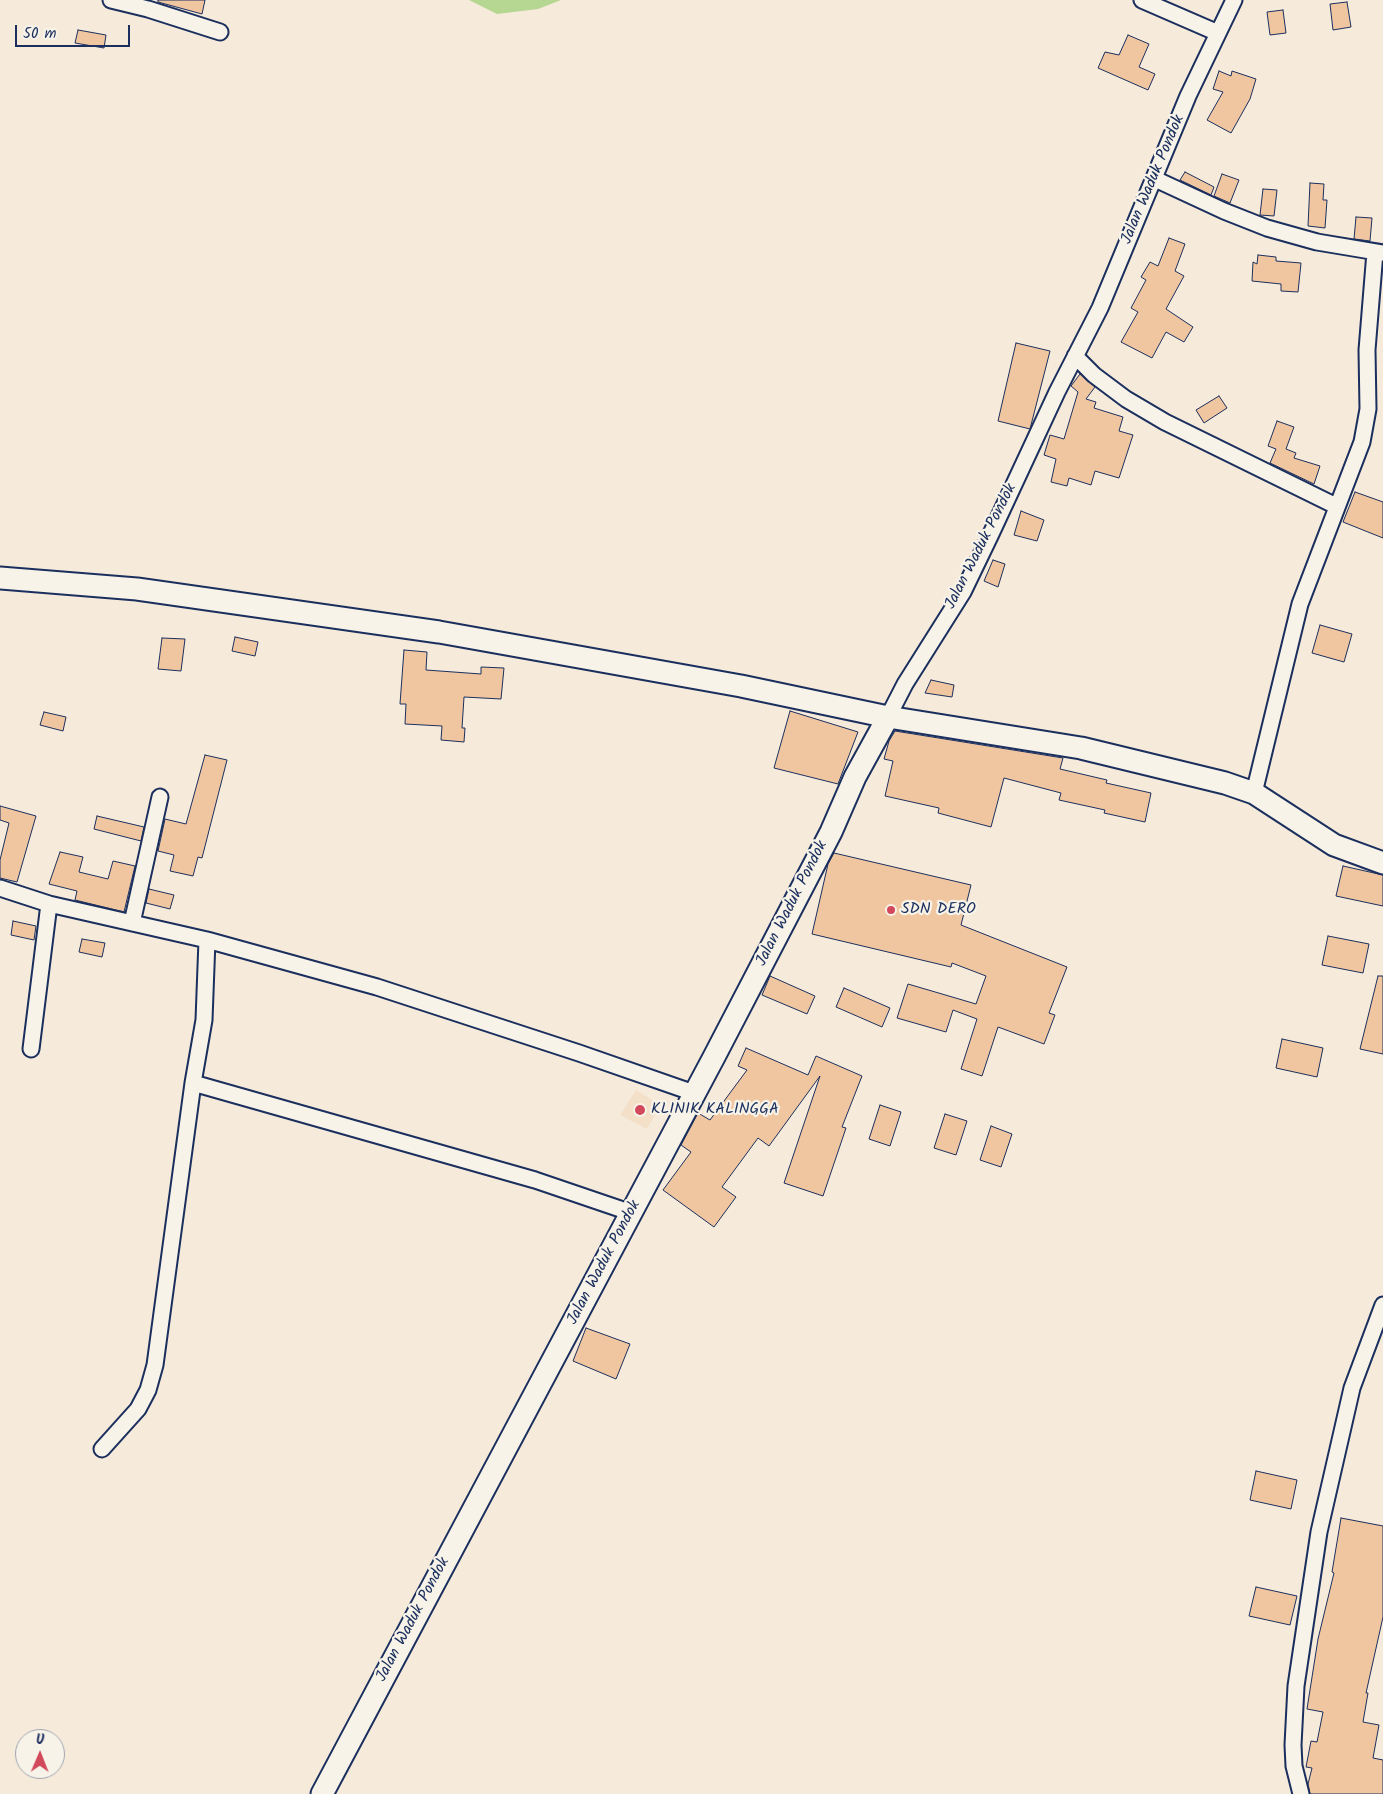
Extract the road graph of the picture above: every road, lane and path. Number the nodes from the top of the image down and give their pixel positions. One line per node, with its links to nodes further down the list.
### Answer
1 (111, 0): 4 (street)
2 (1142, 0): 5 (street)
3 (1234, 0): 5 (street, Jalan Waduk Pondok)
4 (220, 32)
5 (1218, 33): 6 (street, Jalan Waduk Pondok)
6 (1155, 178): 7 (street); 8 (street, Jalan Waduk Pondok)
7 (1379, 253): 9 (street)
8 (1076, 356): 9 (street); 11 (street, Jalan Waduk Pondok)
9 (1336, 506): 12 (street)
10 (0, 578): 11 (street)
11 (888, 717): 12 (street); 21 (street, Jalan Waduk Pondok)
12 (1254, 793): 14 (street)
13 (160, 797): 17 (street)
14 (1383, 863)
15 (0, 888): 16 (street)
16 (49, 904): 17 (street); 19 (street)
17 (132, 922): 18 (street)
18 (207, 940): 20 (street); 21 (street)
19 (31, 1049)
20 (192, 1083): 22 (street); 25 (street)
21 (694, 1093): 22 (street, Jalan Waduk Pondok)
22 (632, 1213): 26 (street, Jalan Waduk Pondok)
23 (1383, 1305): 24 (street)
24 (1377, 1334): 27 (street)
25 (102, 1449)
26 (322, 1794)
27 (1301, 1794)

